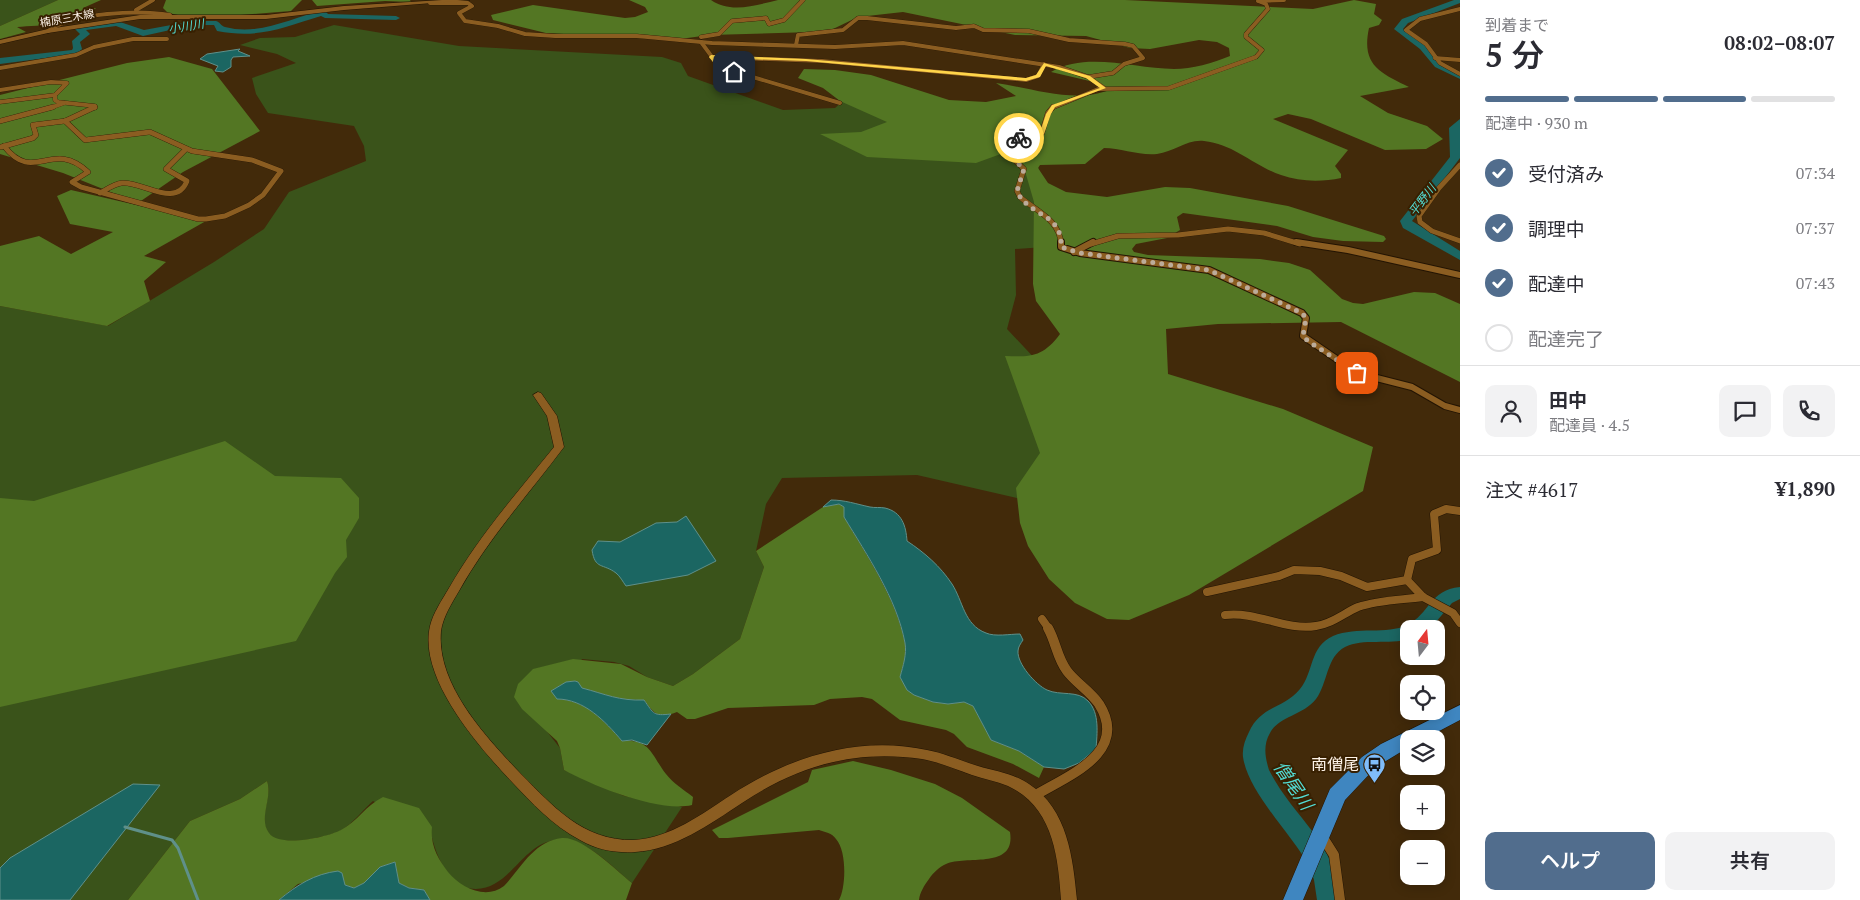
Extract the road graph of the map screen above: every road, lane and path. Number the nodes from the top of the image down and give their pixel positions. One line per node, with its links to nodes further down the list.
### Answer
1 (153, 0): 8 (street)
2 (467, 0): 6 (main road, 楠原三木線)
3 (804, 0): 11 (street)
4 (1257, 0): 5 (street); 23 (street)
5 (1284, 0)
6 (430, 3): 9 (main road, 楠原三木線); 11 (street)
7 (1460, 9): 17 (street)
8 (136, 10): 9 (street); 10 (street)
9 (169, 17): 10 (main road, 楠原三木線)
10 (48, 31): 13 (main road, 楠原三木線)
11 (654, 37): 14 (street)
12 (167, 38): 20 (street)
13 (0, 42)
14 (701, 42): 15 (street); 16 (street)
15 (796, 45): 19 (street); 22 (street)
16 (711, 57): 19 (street); 28 (street)
17 (1435, 58): 18 (street); 21 (street)
18 (1460, 60)
19 (1044, 64): 22 (street)
20 (0, 68)
21 (1460, 74)
22 (1088, 77): 23 (street)
23 (1104, 88): 36 (street)
24 (0, 90): 25 (street)
25 (54, 95): 26 (street); 27 (street)
26 (0, 102)
27 (64, 103): 29 (street); 30 (street)
28 (840, 103)
29 (0, 121)
30 (65, 121): 31 (street); 32 (street)
31 (2, 146): 34 (street)
32 (186, 149): 34 (street); 34 (street)
33 (1460, 165): 35 (street)
34 (100, 193)
35 (1460, 241)
36 (1074, 252): 37 (street); 39 (street)
37 (1460, 275)
38 (538, 395): 48 (street)
39 (1460, 410)
40 (1460, 511): 41 (street)
41 (1407, 580): 42 (street); 43 (street)
42 (1207, 592)
43 (1423, 598): 44 (street); 46 (street)
44 (1224, 615)
45 (1042, 619): 48 (street)
46 (1460, 623)
47 (1460, 712): 49 (highway)
48 (1034, 796): 51 (street)
49 (1317, 845): 50 (highway); 52 (street)
50 (1299, 894)
51 (1069, 900)
52 (1340, 900)

